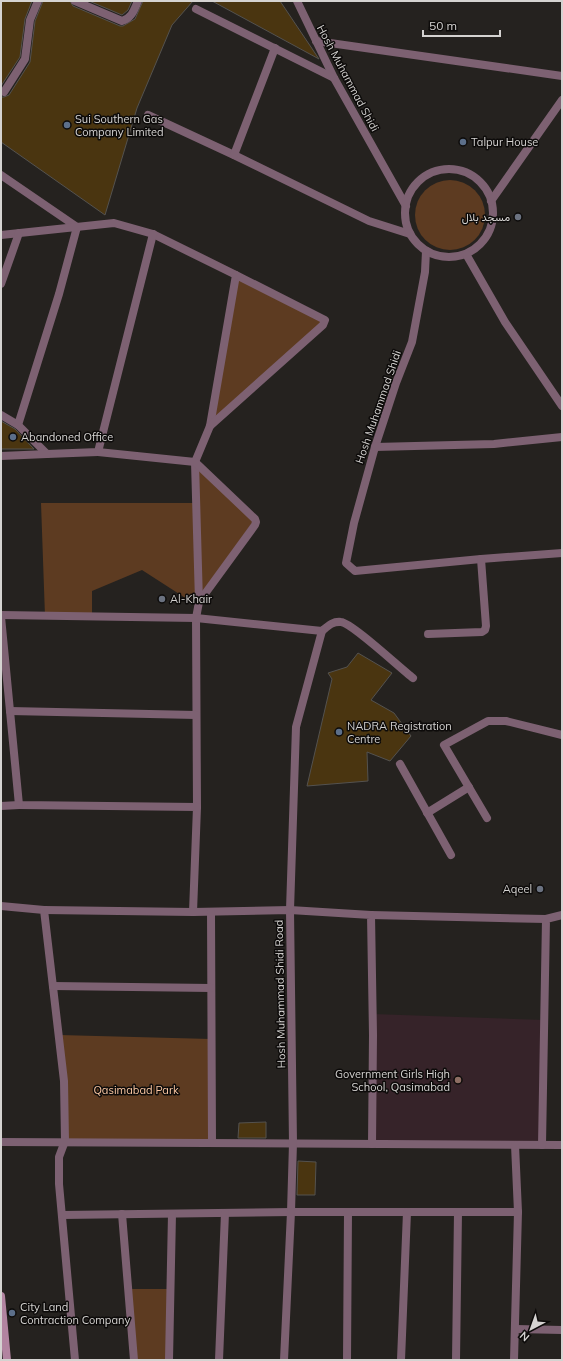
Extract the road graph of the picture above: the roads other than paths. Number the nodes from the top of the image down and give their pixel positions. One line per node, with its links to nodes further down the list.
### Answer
1 (38, 1): 10 (street)
2 (75, 1): 3 (street)
3 (138, 1)
4 (297, 1): 6 (street, Hosh Muhammad Shidi)
5 (196, 9): 7 (street)
6 (316, 41): 8 (street); 9 (street, Hosh Muhammad Shidi)
7 (275, 48): 9 (street); 13 (street)
8 (562, 76)
9 (334, 78): 16 (street, Hosh Muhammad Shidi)
10 (4, 92)
11 (562, 100): 15 (street)
12 (148, 115): 13 (street)
13 (234, 155): 20 (street)
14 (1, 175): 17 (street)
15 (491, 201): 16 (street); 23 (street)
16 (406, 206): 20 (street)
17 (77, 227): 18 (street); 19 (street); 28 (street)
18 (19, 233): 21 (street); 25 (street)
19 (153, 234): 24 (street); 32 (street)
20 (410, 234): 22 (street)
21 (1, 235)
22 (426, 251): 23 (street); 31 (street, Hosh Muhammad Shidi)
23 (466, 254): 26 (street)
24 (236, 275): 29 (street); 29 (street)
25 (1, 284)
26 (562, 406)
27 (1, 414): 28 (street)
28 (18, 425): 33 (street)
29 (210, 426): 35 (street)
30 (562, 437): 31 (street)
31 (375, 447): 37 (street, Hosh Muhammad Shidi)
32 (98, 452): 33 (street); 35 (street)
33 (47, 454): 34 (street)
34 (1, 456)
35 (196, 462): 38 (street); 38 (street)
36 (562, 553): 37 (street)
37 (481, 559): 42 (street)
38 (199, 602): 40 (street)
39 (1, 616): 40 (street); 44 (street)
40 (196, 618): 41 (street); 45 (street)
41 (322, 631): 43 (street); 57 (street, Hosh Muhammad Shidi Road)
42 (428, 634)
43 (413, 678)
44 (10, 711): 45 (street); 49 (street)
45 (196, 715): 51 (street)
46 (562, 735): 48 (street)
47 (400, 764): 52 (street)
48 (469, 787): 52 (street); 53 (street)
49 (19, 805): 50 (street); 51 (street)
50 (1, 806)
51 (198, 807): 58 (street)
52 (427, 812): 54 (street)
53 (487, 818)
54 (451, 855)
55 (1, 906): 56 (street)
56 (44, 910): 58 (street); 63 (street)
57 (290, 910): 59 (street); 61 (street); 68 (street, Hosh Muhammad Shidi Road)
58 (193, 912): 59 (street)
59 (211, 912): 64 (street)
60 (562, 915): 62 (street)
61 (371, 916): 62 (street); 69 (street)
62 (546, 919): 71 (street)
63 (53, 986): 64 (street); 65 (street)
64 (212, 988): 67 (street)
65 (65, 1141): 66 (street); 67 (street); 81 (street)
66 (1, 1142)
67 (212, 1143): 68 (street)
68 (293, 1143): 69 (street); 73 (street, Hosh Muhammad Shidi Road)
69 (372, 1144): 70 (street)
70 (515, 1145): 71 (street); 77 (street)
71 (542, 1145): 72 (street)
72 (562, 1145)
73 (291, 1212): 74 (street); 78 (street); 91 (street, Hosh Muhammad Shidi Road)
74 (348, 1212): 75 (street); 92 (street)
75 (408, 1212): 76 (street); 93 (street)
76 (458, 1212): 77 (street); 94 (street)
77 (518, 1212): 84 (street)
78 (225, 1213): 80 (street); 90 (street)
79 (122, 1214): 80 (street); 81 (street); 88 (street)
80 (172, 1214): 89 (street)
81 (62, 1215): 87 (street)
82 (1, 1296): 83 (main road)
83 (1, 1301): 86 (main road)
84 (516, 1329): 85 (street); 95 (street)
85 (562, 1330)
86 (7, 1360)
87 (75, 1360)
88 (134, 1360)
89 (168, 1360)
90 (220, 1360)
91 (284, 1360)
92 (347, 1360)
93 (401, 1360)
94 (456, 1360)
95 (514, 1360)

